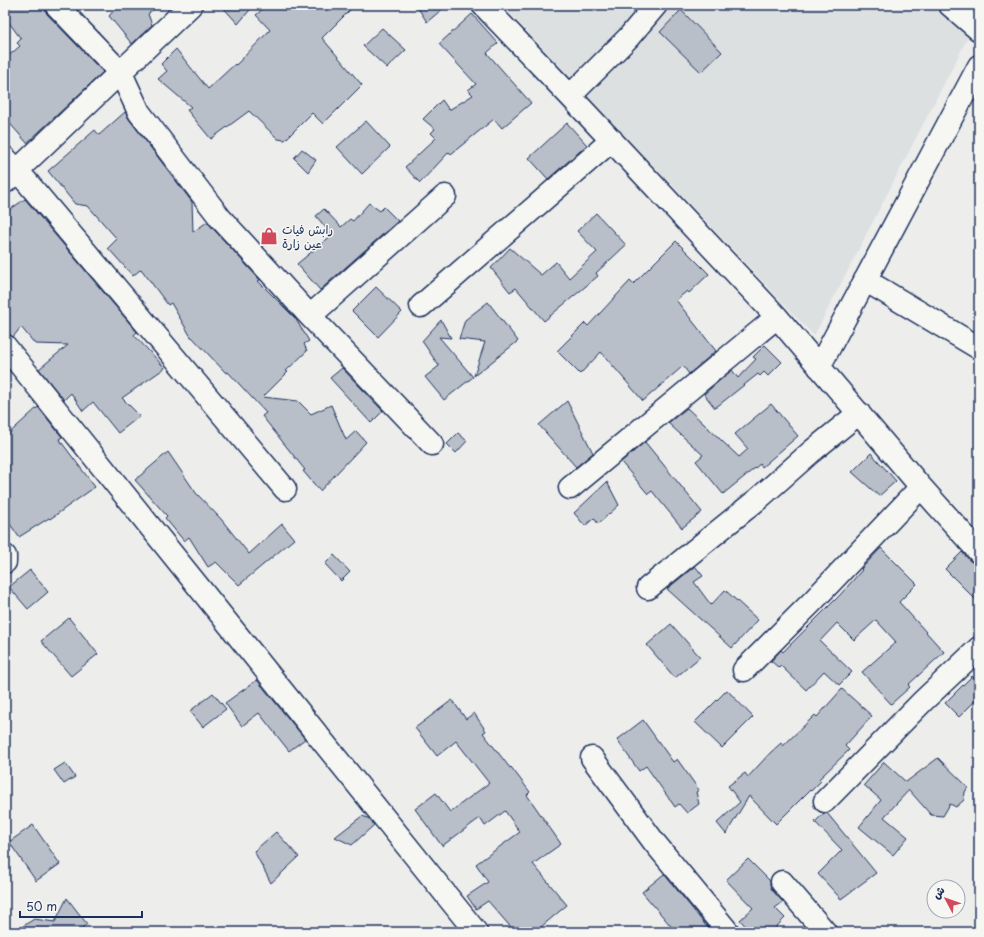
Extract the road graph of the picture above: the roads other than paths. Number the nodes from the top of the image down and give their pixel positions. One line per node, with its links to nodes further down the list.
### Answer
1 (56, 5): 8 (street)
2 (191, 5): 8 (street)
3 (483, 5): 9 (street)
4 (656, 5): 9 (street)
5 (950, 5): 6 (street)
6 (979, 30)
7 (979, 66): 13 (street)
8 (121, 73): 11 (street); 15 (street)
9 (570, 96): 10 (street)
10 (612, 140): 14 (street); 16 (street)
11 (9, 170): 24 (street)
12 (445, 196): 15 (street)
13 (865, 280): 18 (street); 19 (street)
14 (421, 306)
15 (310, 316): 21 (street)
16 (777, 317): 19 (street); 23 (street)
17 (5, 346): 34 (street)
18 (979, 348)
19 (819, 367): 20 (street)
20 (859, 413): 22 (street); 28 (street)
21 (432, 444)
22 (921, 487): 25 (street); 30 (street)
23 (570, 488)
24 (285, 489)
25 (979, 552)
26 (5, 556): 27 (street)
27 (5, 562)
28 (648, 588)
29 (979, 648): 32 (street)
30 (744, 670)
31 (592, 758): 35 (street)
32 (825, 801)
33 (782, 882): 36 (street)
34 (476, 932)
35 (728, 932)
36 (825, 932)

